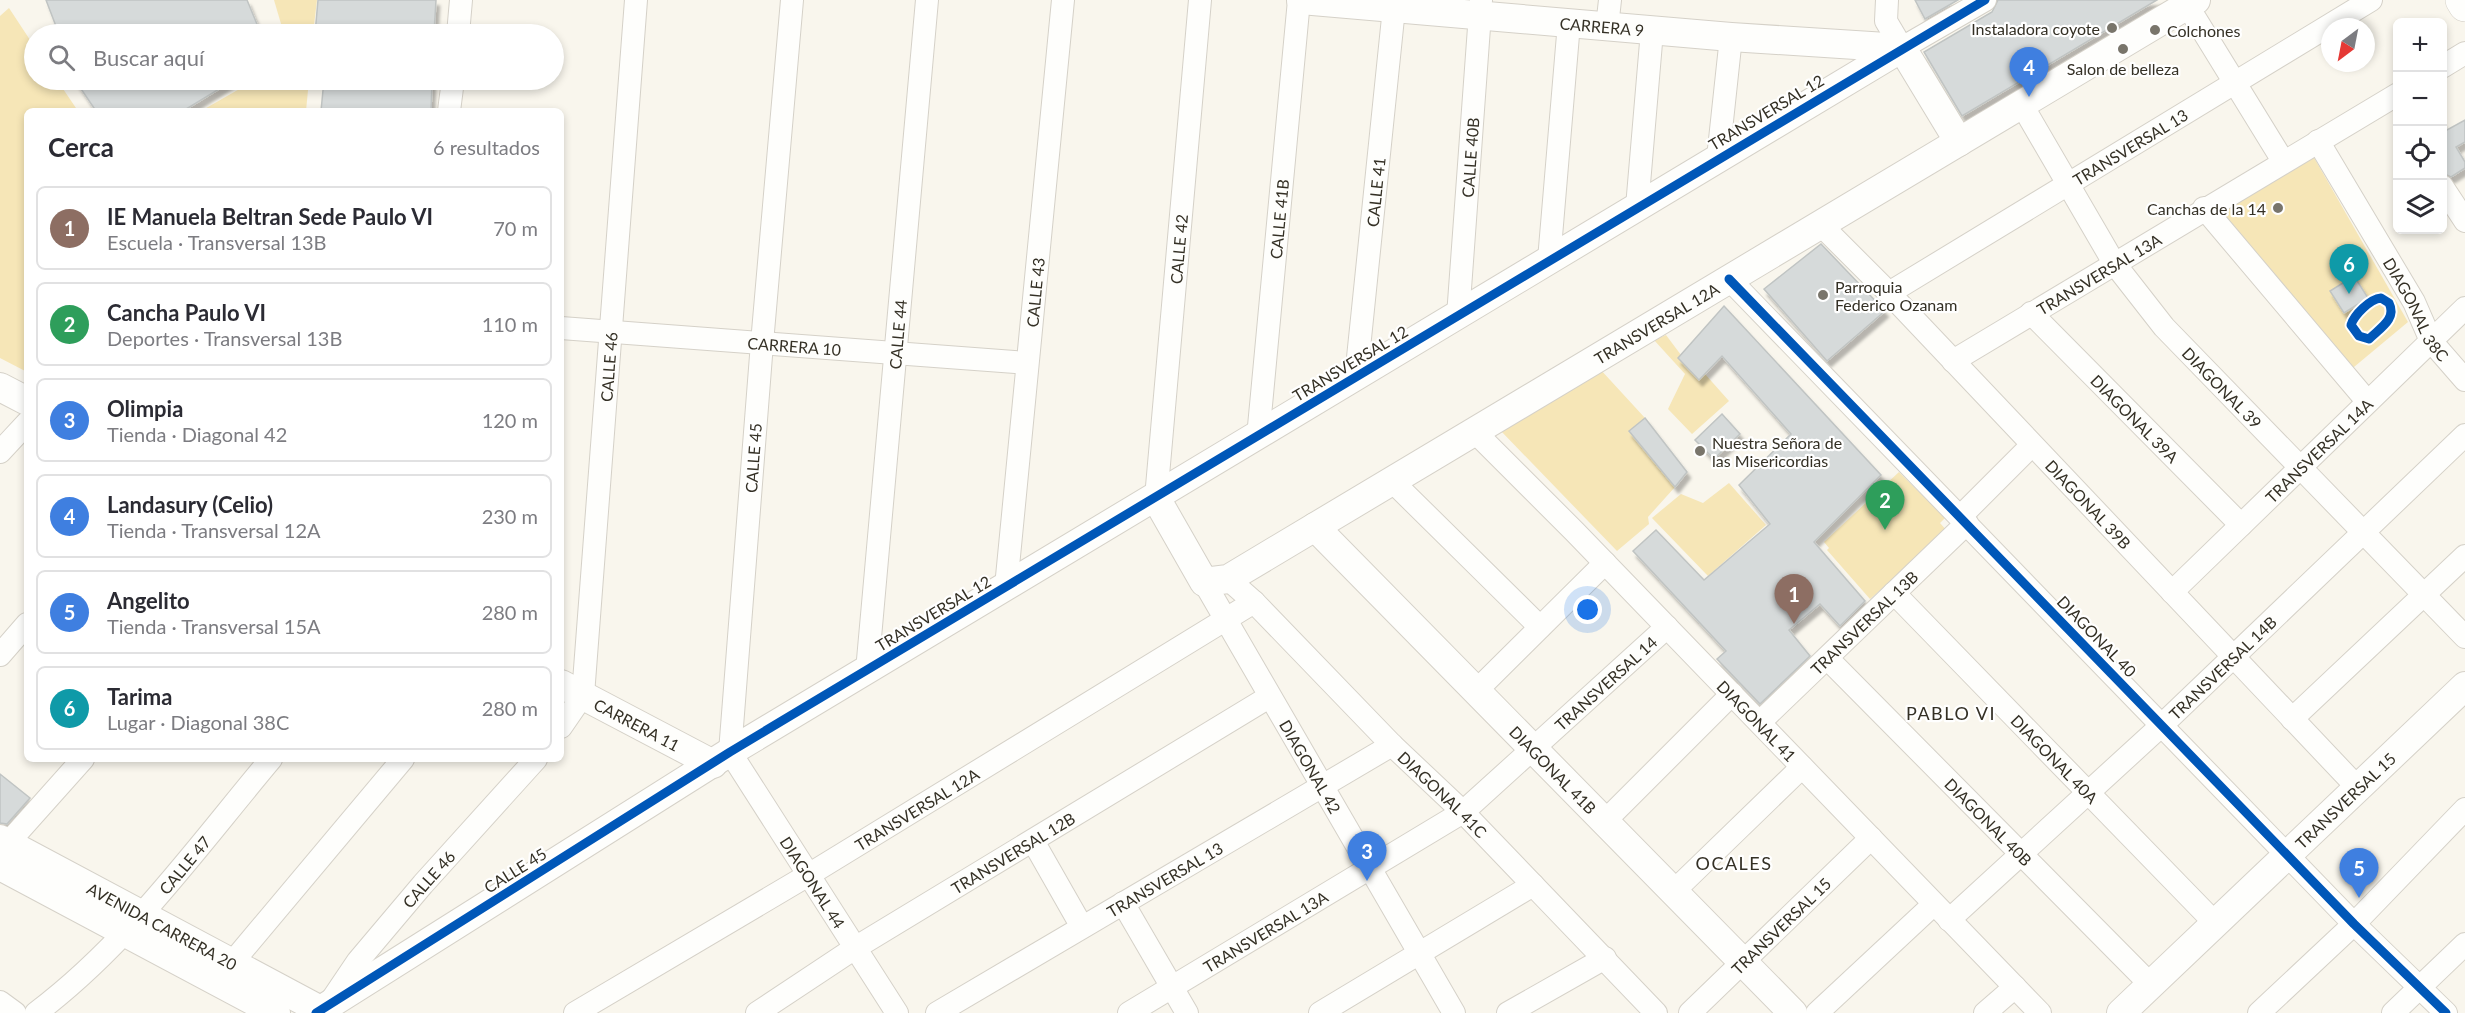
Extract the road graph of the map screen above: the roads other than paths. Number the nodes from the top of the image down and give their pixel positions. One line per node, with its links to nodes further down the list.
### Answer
1 (461, 0): 19 (street)
2 (636, 0): 48 (street, CALLE 46)
3 (792, 0): 50 (street, CALLE 45)
4 (927, 0): 51 (street, CALLE 44)
5 (1063, 0): 53 (street, CALLE 43)
6 (1200, 0): 67 (street, CALLE 42)
7 (1300, 0): 12 (street, CARRERA 9); 62 (street, CALLE 41B)
8 (1887, 0): 22 (street)
9 (1985, 0): 22 (street, TRANSVERSAL 12)
10 (2371, 0): 25 (street, TRANSVERSAL 13)
11 (2462, 0): 14 (main road)
12 (1342, 2): 15 (street, CARRERA 9)
13 (2191, 3): 25 (street); 28 (street, TRANSVERSAL 12A)
14 (2465, 5)
15 (1394, 8): 16 (street, CARRERA 9); 54 (street, CALLE 41)
16 (1481, 8): 18 (street, CARRERA 9); 46 (street, CALLE 40B)
17 (1608, 13): 18 (street, CARRERA 9); 20 (street, CARRERA 9)
18 (1569, 23): 40 (street)
19 (459, 24)
20 (1652, 30): 21 (street, CARRERA 9); 36 (street)
21 (1731, 37): 22 (street, CARRERA 9); 32 (street)
22 (1902, 48): 31 (street); 32 (street, TRANSVERSAL 12)
23 (2465, 53): 24 (street)
24 (2447, 64)
25 (2235, 83): 33 (street); 34 (street, TRANSVERSAL 13)
26 (452, 90): 29 (street)
27 (2393, 104): 30 (street, TRANSVERSAL 13A)
28 (2022, 105): 31 (street, TRANSVERSAL 12A); 34 (street, DIAGONAL 39)
29 (449, 108)
30 (2318, 141): 33 (street, TRANSVERSAL 13A); 49 (street, DIAGONAL 38C)
31 (1959, 142): 39 (street, TRANSVERSAL 12A)
32 (1718, 158): 36 (street, TRANSVERSAL 12)
33 (2283, 160): 37 (street, TRANSVERSAL 13A)
34 (2069, 183): 41 (street, DIAGONAL 39); 43 (street, TRANSVERSAL 13)
35 (2447, 194): 38 (street)
36 (1637, 207): 40 (street, TRANSVERSAL 12)
37 (2204, 208): 41 (street, TRANSVERSAL 13A); 58 (street)
38 (2465, 221)
39 (1820, 224): 42 (street, TRANSVERSAL 12A); 43 (street, DIAGONAL 39B)
40 (1549, 260): 46 (street, TRANSVERSAL 12)
41 (2114, 263): 45 (street, TRANSVERSAL 13A); 65 (street, DIAGONAL 39)
42 (1729, 279): 60 (street, TRANSVERSAL 12A); 68 (street, DIAGONAL 40)
43 (1888, 293): 52 (street, DIAGONAL 39B)
44 (2465, 308): 49 (street, TRANSVERSAL 14A)
45 (2031, 313): 52 (street, TRANSVERSAL 13A); 69 (street, DIAGONAL 39A)
46 (1458, 316): 54 (street, TRANSVERSAL 12)
47 (564, 328): 48 (street, CARRERA 10)
48 (609, 332): 50 (street, CARRERA 10); 90 (street, CALLE 46)
49 (2431, 341): 55 (street, DIAGONAL 38C); 58 (street, TRANSVERSAL 14A)
50 (762, 343): 51 (street, CARRERA 10); 100 (street, CALLE 45)
51 (897, 353): 53 (street, CARRERA 10); 88 (street, CALLE 44)
52 (1953, 362): 63 (street, DIAGONAL 39B)
53 (1027, 363): 75 (street, CALLE 43)
54 (1356, 377): 62 (street, TRANSVERSAL 12)
55 (2465, 380)
56 (0, 387): 57 (street)
57 (24, 399)
58 (2367, 401): 65 (street, TRANSVERSAL 14A)
59 (24, 426): 64 (street)
60 (1474, 431): 66 (street, TRANSVERSAL 12A); 73 (street, DIAGONAL 41)
61 (2465, 435): 71 (street, TRANSVERSAL 14B)
62 (1258, 437): 67 (street, TRANSVERSAL 12)
63 (2032, 445): 68 (street, TRANSVERSAL 13B); 76 (street, DIAGONAL 39B)
64 (0, 452)
65 (2301, 467): 69 (street, TRANSVERSAL 14A); 71 (street, DIAGONAL 39)
66 (1391, 480): 70 (street, TRANSVERSAL 12A); 82 (street)
67 (1156, 498): 74 (street); 75 (street, TRANSVERSAL 12)
68 (1964, 520): 77 (street, TRANSVERSAL 13B); 97 (street, DIAGONAL 40)
69 (2241, 525): 76 (street, TRANSVERSAL 14A)
70 (1315, 526): 74 (street, TRANSVERSAL 12A); 91 (street, DIAGONAL 41B)
71 (2363, 533): 78 (street, DIAGONAL 39); 86 (street, TRANSVERSAL 14B)
72 (2465, 556): 78 (street)
73 (1605, 563): 82 (street); 83 (street, DIAGONAL 41)
74 (1216, 581): 79 (street, DIAGONAL 41C); 80 (street, DIAGONAL 42)
75 (1006, 587): 88 (street, TRANSVERSAL 12)
76 (2172, 592): 86 (street, DIAGONAL 39B)
77 (1894, 593): 87 (street, TRANSVERSAL 13B); 108 (street, DIAGONAL 40A)
78 (2424, 595): 84 (street, DIAGONAL 39); 95 (street)
79 (1254, 602): 80 (street, TRANSVERSAL 12A); 98 (street, DIAGONAL 41C)
80 (1226, 622): 93 (street, DIAGONAL 42); 118 (street, TRANSVERSAL 12A)
81 (24, 627): 85 (street)
82 (1540, 627): 91 (street)
83 (1667, 627): 92 (street, DIAGONAL 41); 99 (street, TRANSVERSAL 14)
84 (2465, 637)
85 (0, 655)
86 (2233, 656): 95 (street, DIAGONAL 39B); 97 (street, TRANSVERSAL 14B)
87 (1827, 657): 96 (street, TRANSVERSAL 13B); 115 (street, DIAGONAL 40B)
88 (867, 671): 100 (street, TRANSVERSAL 12)
89 (2465, 686): 107 (street, TRANSVERSAL 15)
90 (572, 689): 94 (street); 100 (street, CARRERA 11)
91 (1478, 689): 99 (street, DIAGONAL 41B)
92 (1732, 694): 96 (street, DIAGONAL 41); 111 (street)
93 (1269, 697): 106 (street, DIAGONAL 42); 113 (street, TRANSVERSAL 12B)
94 (564, 717)
95 (2292, 720): 107 (street, DIAGONAL 39B)
96 (1760, 722): 105 (street, DIAGONAL 41)
97 (2162, 724): 108 (street, TRANSVERSAL 14B); 116 (street, DIAGONAL 40)
98 (1392, 745): 106 (street, TRANSVERSAL 13); 110 (street, DIAGONAL 41C)
99 (1535, 748): 110 (street, TRANSVERSAL 14); 111 (street, DIAGONAL 41B)
100 (721, 758): 118 (street, DIAGONAL 44); 138 (street, CALLE 45)
101 (80, 762): 114 (street)
102 (268, 762): 123 (street, CALLE 47)
103 (400, 762): 132 (street)
104 (533, 762): 138 (street, CALLE 46)
105 (1802, 767): 112 (street, DIAGONAL 41); 120 (street)
106 (1322, 786): 117 (street, DIAGONAL 42); 121 (street, TRANSVERSAL 13)
107 (2356, 788): 116 (street, TRANSVERSAL 15)
108 (2087, 794): 115 (street, TRANSVERSAL 14B); 124 (street, DIAGONAL 40A)
109 (2465, 809): 125 (street)
110 (1463, 812): 117 (street, TRANSVERSAL 13A); 119 (street, DIAGONAL 41C)
111 (1605, 820): 120 (street, DIAGONAL 41B)
112 (1871, 838): 122 (street, DIAGONAL 41); 131 (street, TRANSVERSAL 15)
113 (1033, 841): 126 (street); 128 (street, TRANSVERSAL 12B)
114 (3, 849): 123 (street, AVENIDA CARRERA 20)
115 (2020, 855): 122 (street, TRANSVERSAL 14B); 133 (street, DIAGONAL 40B)
116 (2287, 855): 124 (street, TRANSVERSAL 15); 125 (street, DIAGONAL 40)
117 (1370, 868): 129 (street, DIAGONAL 42); 134 (street, TRANSVERSAL 13A)
118 (810, 874): 128 (street, DIAGONAL 44); 142 (street, TRANSVERSAL 12A)
119 (1533, 885): 129 (street); 130 (street, DIAGONAL 41C)
120 (1674, 891): 131 (street, DIAGONAL 41B)
121 (1123, 903): 126 (street, TRANSVERSAL 13); 134 (street)
122 (1942, 912): 135 (street, DIAGONAL 41); 154 (street, TRANSVERSAL 14B)
123 (133, 924): 132 (street, AVENIDA CARRERA 20); 140 (street, CALLE 47); 141 (street, AVENIDA CARRERA 20)
124 (2216, 924): 133 (street, TRANSVERSAL 15)
125 (2354, 924): 136 (street, DIAGONAL 40); 158 (street)
126 (1082, 927): 145 (street, TRANSVERSAL 13)
127 (2465, 944): 136 (street)
128 (855, 948): 143 (street, TRANSVERSAL 12B); 144 (street, DIAGONAL 44)
129 (1420, 953): 148 (street); 149 (street, DIAGONAL 42)
130 (1605, 958): 150 (street); 151 (street, DIAGONAL 41C)
131 (1743, 962): 152 (street, TRANSVERSAL 15); 153 (street, DIAGONAL 41B)
132 (231, 964): 138 (street, AVENIDA CARRERA 20)
133 (2151, 985): 157 (street, TRANSVERSAL 15)
134 (1172, 987): 146 (street, TRANSVERSAL 13A); 147 (street)
135 (2015, 987): 155 (street); 156 (street, DIAGONAL 41)
136 (2420, 988): 159 (street); 160 (street, DIAGONAL 40)
137 (0, 1002): 139 (street)
138 (323, 1010)
139 (15, 1013)
140 (36, 1013)
141 (276, 1013)
142 (575, 1013)
143 (757, 1013)
144 (897, 1013)
145 (937, 1013)
146 (1129, 1013)
147 (1187, 1013)
148 (1320, 1013)
149 (1454, 1013)
150 (1508, 1013)
151 (1656, 1013)
152 (1690, 1013)
153 (1793, 1013)
154 (1817, 1013)
155 (1985, 1013)
156 (2040, 1013)
157 (2121, 1013)
158 (2259, 1013)
159 (2394, 1013)
160 (2446, 1013)

